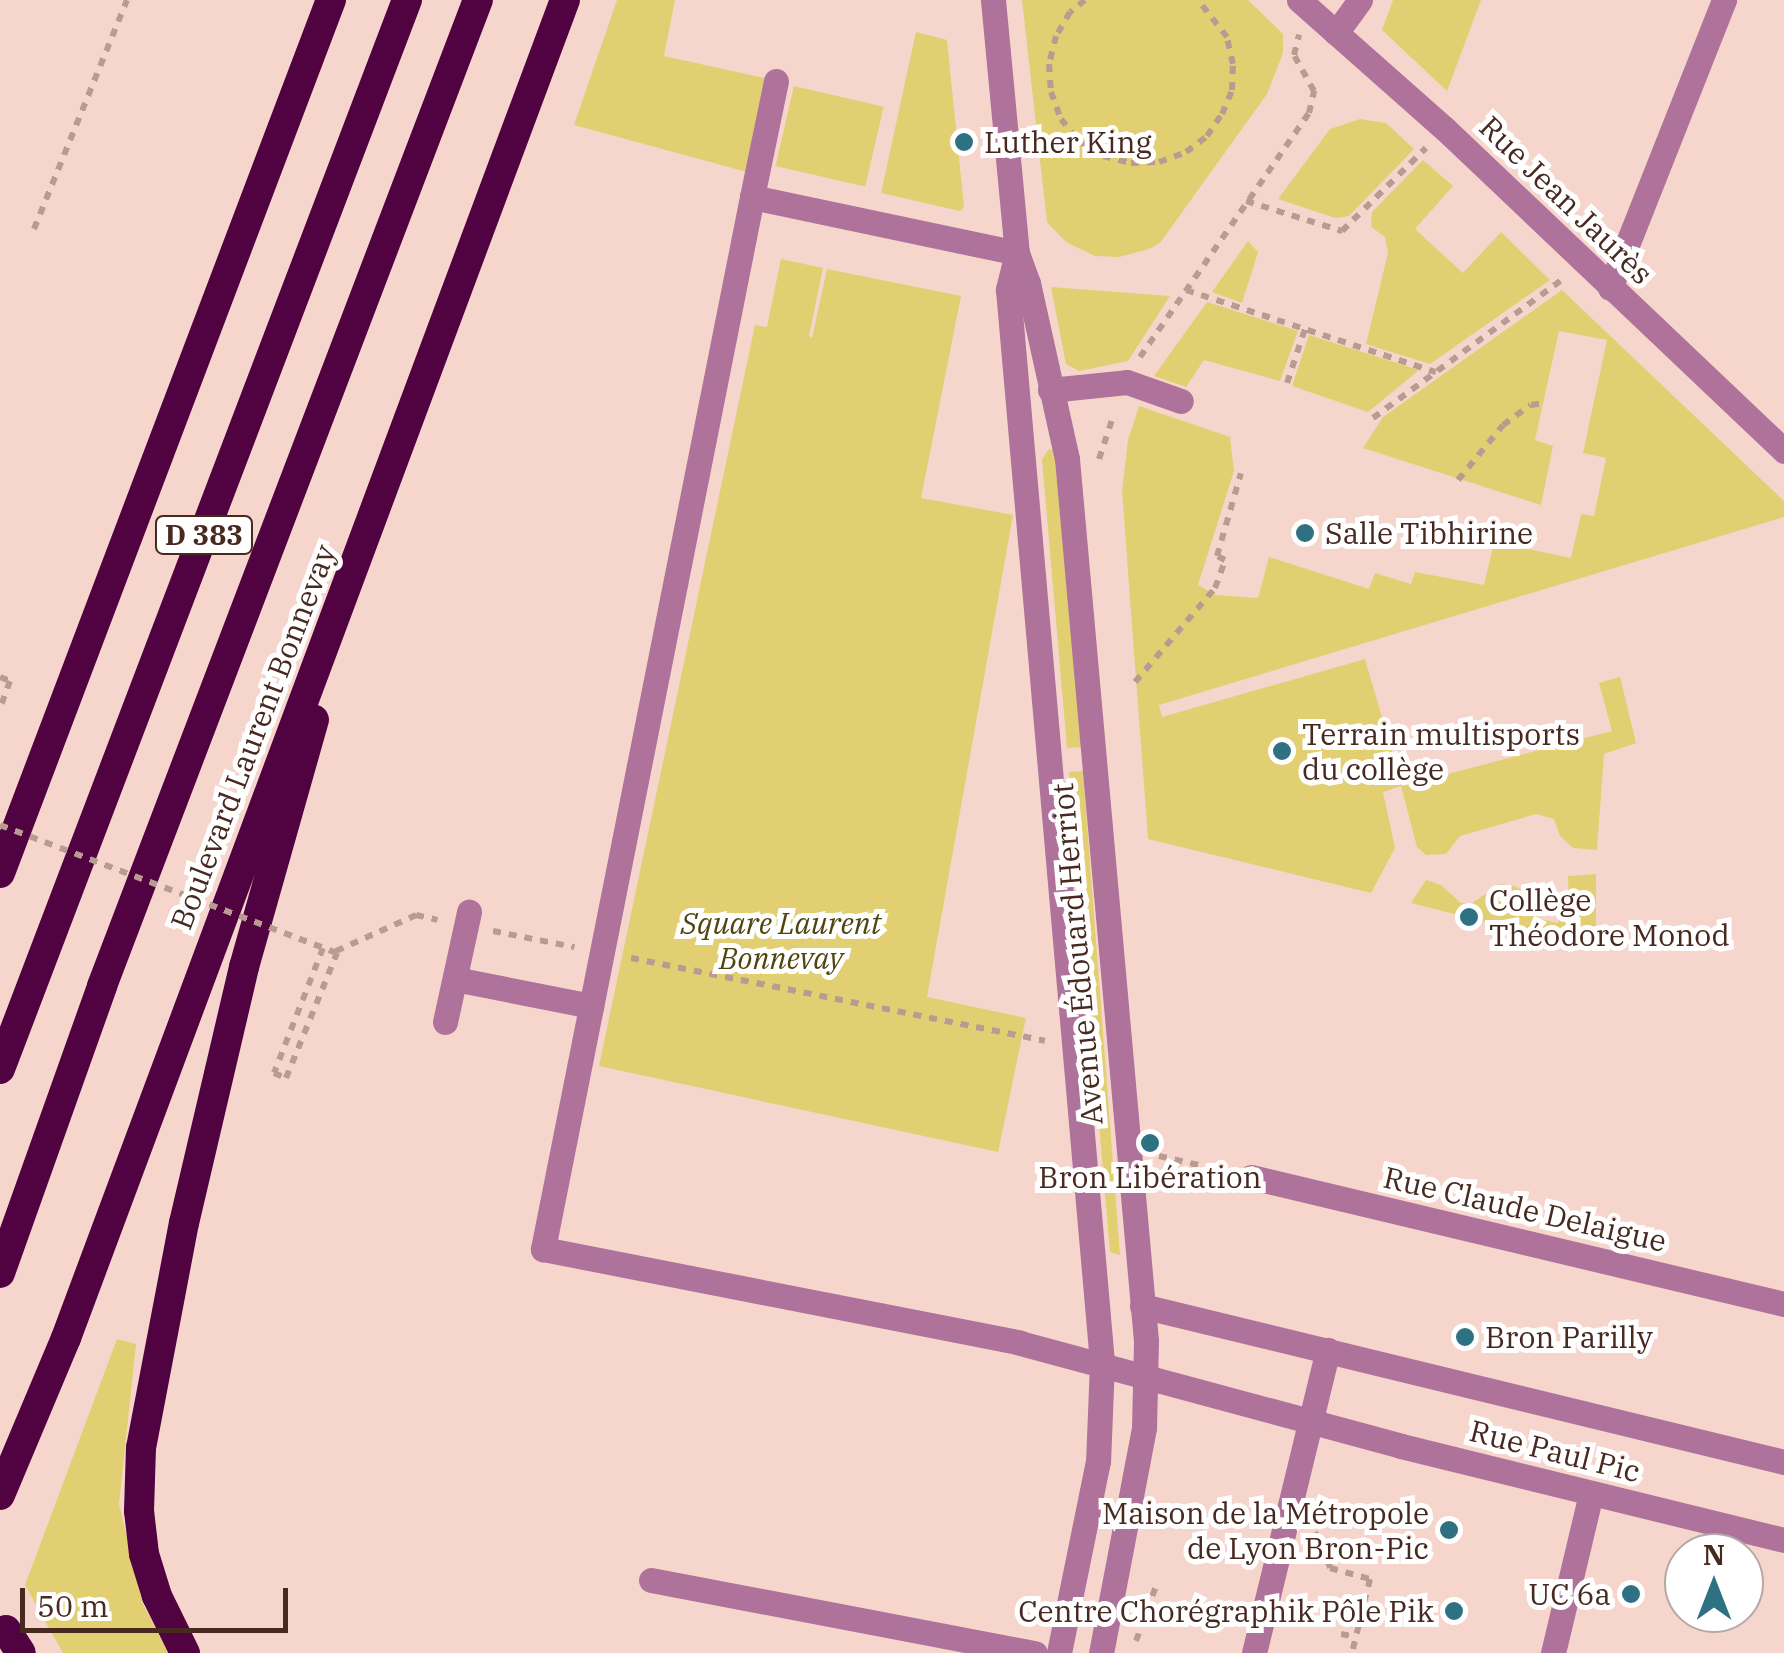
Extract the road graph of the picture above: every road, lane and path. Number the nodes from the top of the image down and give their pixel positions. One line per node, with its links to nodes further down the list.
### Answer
1 (127, 0): 17 (path)
2 (331, 0): 38 (highway)
3 (407, 0): 48 (highway, D 383)
4 (478, 0): 51 (highway)
5 (565, 0): 33 (highway, Boulevard Laurent Bonnevay)
6 (993, 0): 18 (street, Avenue Édouard Herriot)
7 (1084, 0): 8 (path)
8 (1198, 0)
9 (1360, 0): 12 (street)
10 (1724, 0): 20 (street)
11 (1306, 6): 12 (street, Rue Jean Jaurès); 16 (path)
12 (1336, 33): 14 (street, Rue Jean Jaurès)
13 (776, 81): 15 (street)
14 (1445, 129): 16 (path); 19 (street, Rue Jean Jaurès)
15 (752, 197): 18 (street); 43 (street)
16 (1246, 201): 21 (path)
17 (34, 229)
18 (1017, 253): 26 (street, Avenue Édouard Herriot); 55 (street, Avenue Édouard Herriot)
19 (1584, 264): 20 (street, Rue Jean Jaurès); 23 (path)
20 (1610, 288): 30 (street, Rue Jean Jaurès)
21 (1186, 290): 22 (path); 24 (path)
22 (1305, 330): 23 (path); 25 (path)
23 (1436, 372): 29 (path)
24 (1127, 382): 26 (street); 27 (street)
25 (1287, 383)
26 (1050, 390): 49 (street, Avenue Édouard Herriot)
27 (1181, 401)
28 (1544, 404): 32 (path)
29 (1372, 418)
30 (1784, 452)
31 (1241, 473): 35 (path)
32 (1458, 480)
33 (340, 605): 60 (highway, Boulevard Laurent Bonnevay); 67 (highway)
34 (0, 677): 36 (path)
35 (1135, 682)
36 (0, 708)
37 (0, 826): 41 (path, bridge)
38 (0, 873)
39 (461, 918): 42 (path); 44 (street)
40 (490, 930): 43 (path)
41 (323, 948): 42 (path, bridge); 42 (path)
42 (337, 952)
43 (601, 952): 45 (street); 47 (path)
44 (456, 978): 45 (street); 46 (street)
45 (591, 1006): 55 (street, Rue Paul Pic)
46 (445, 1022)
47 (1045, 1042)
48 (0, 1070)
49 (1126, 1148): 50 (path); 53 (street, Avenue Édouard Herriot)
50 (1250, 1177): 52 (street, Rue Claude Delaigue)
51 (0, 1273)
52 (1784, 1304)
53 (1142, 1306): 54 (street, Rue Paul Pic); 56 (street, Avenue Édouard Herriot)
54 (1328, 1350): 57 (street); 58 (street, Rue Paul Pic)
55 (1102, 1363): 56 (street, Rue Paul Pic); 69 (street, Avenue Édouard Herriot)
56 (1147, 1377): 57 (street, Rue Paul Pic); 70 (street, Avenue Édouard Herriot)
57 (1312, 1423): 59 (street, Rue Paul Pic); 72 (street)
58 (1784, 1462)
59 (1591, 1493): 62 (street, Rue Paul Pic); 74 (street)
60 (0, 1495)
61 (1318, 1518): 66 (path)
62 (1784, 1540)
63 (651, 1580): 68 (street)
64 (1156, 1586): 71 (path)
65 (1340, 1634): 66 (path)
66 (1356, 1637): 73 (path)
67 (185, 1653)
68 (1036, 1653)
69 (1059, 1653)
70 (1101, 1653)
71 (1126, 1653)
72 (1254, 1653)
73 (1352, 1653)
74 (1552, 1653)

